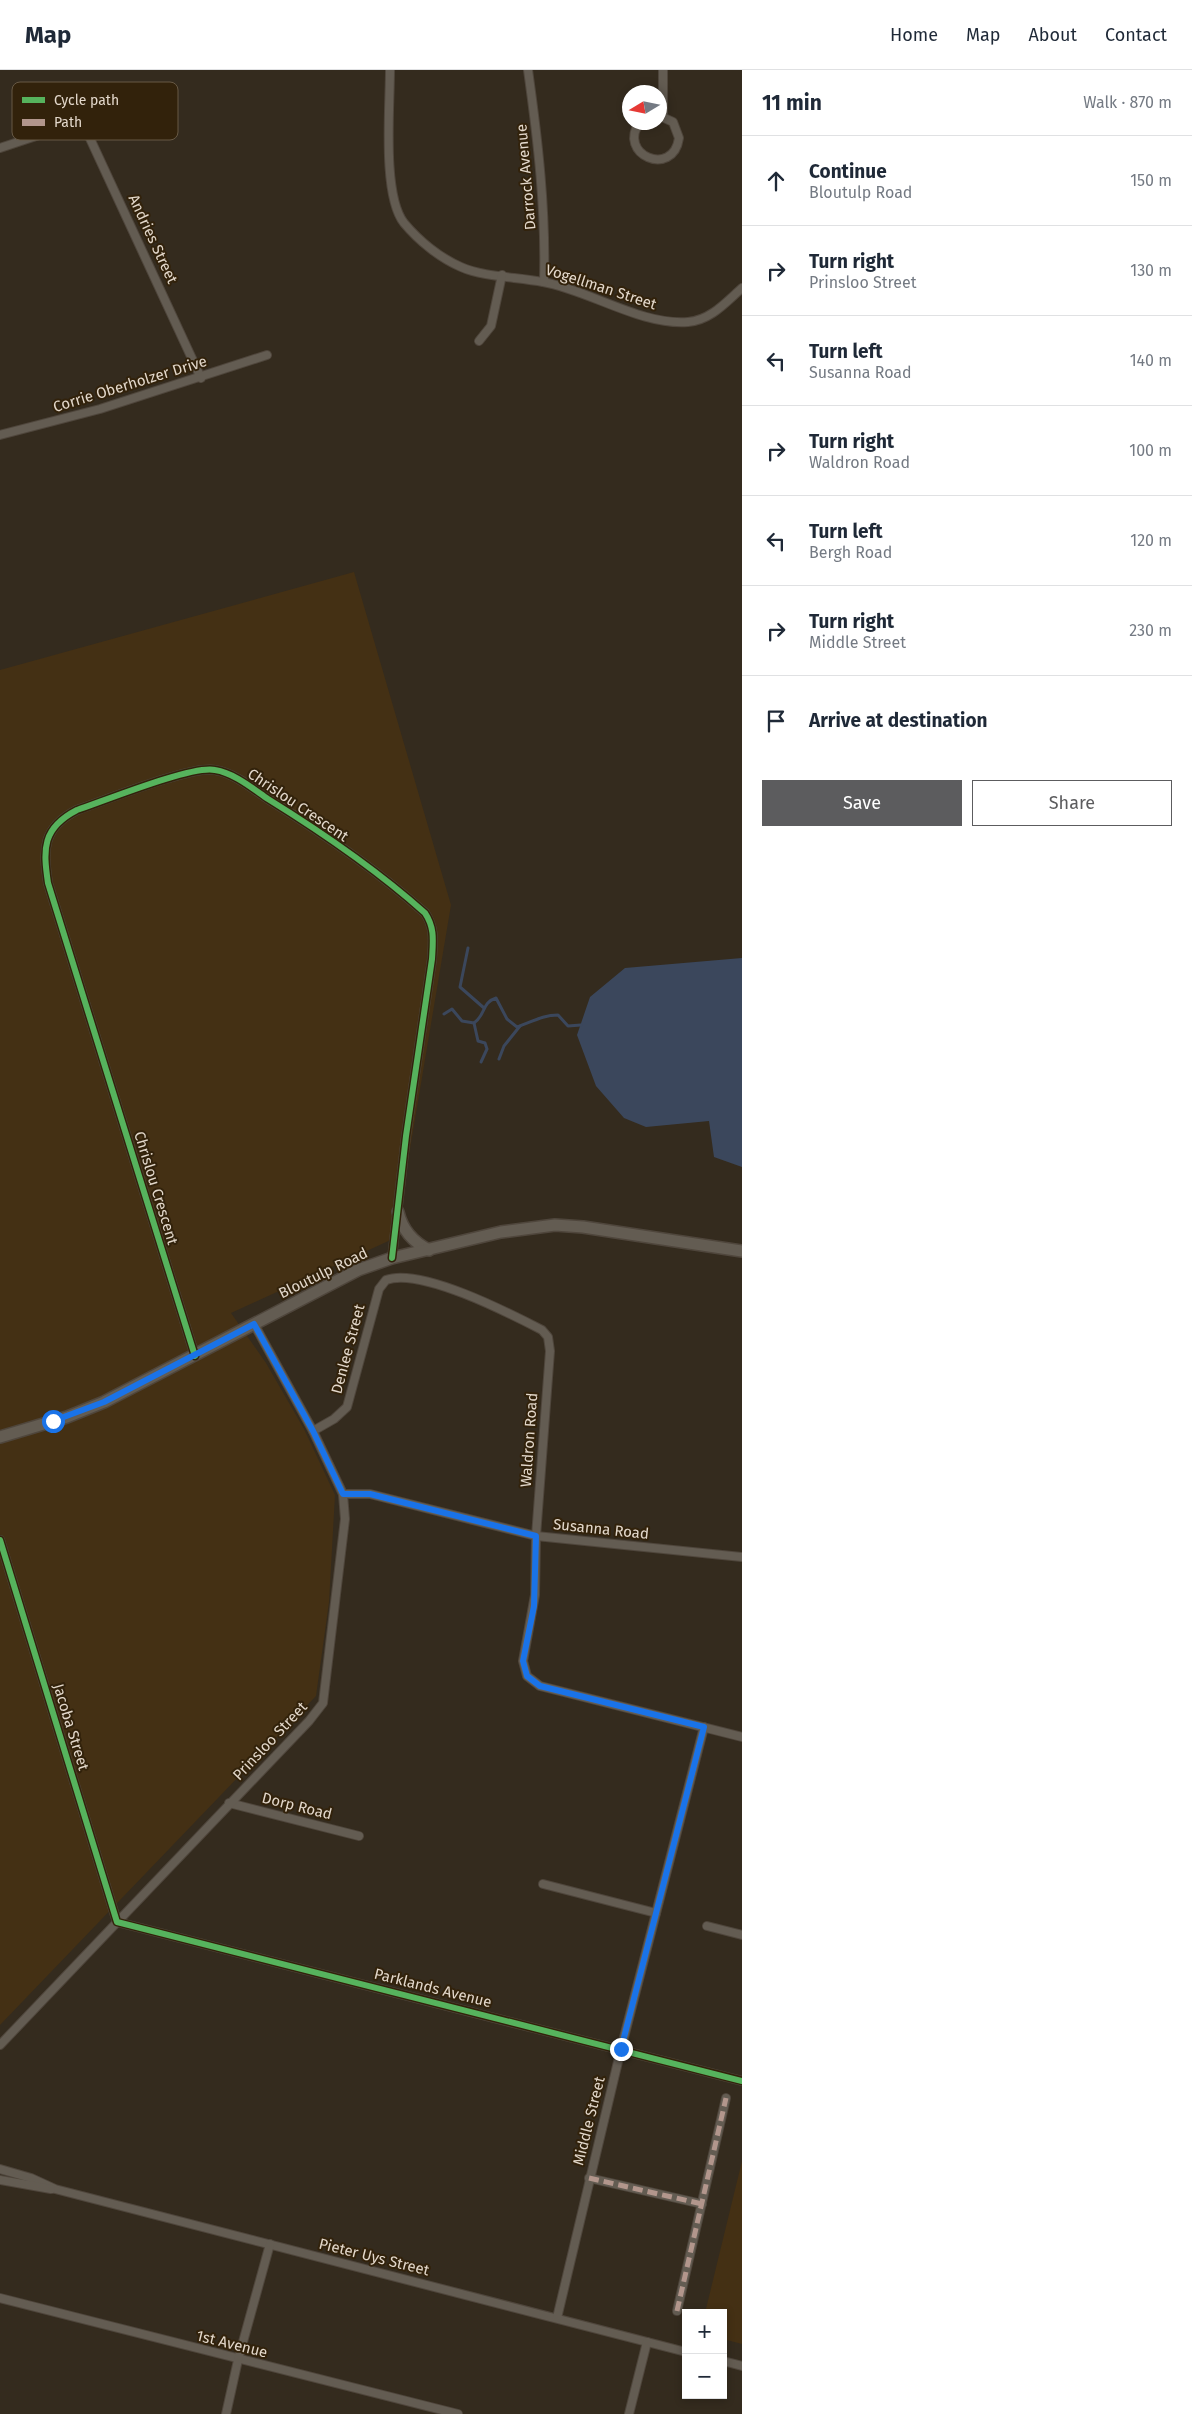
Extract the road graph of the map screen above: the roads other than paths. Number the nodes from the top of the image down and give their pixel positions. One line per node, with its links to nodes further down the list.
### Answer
1 (390, 70): 10 (street, Vogellman Street)
2 (528, 70): 11 (street, Darrock Avenue)
3 (663, 70): 4 (street)
4 (662, 85)
5 (667, 119): 6 (street)
6 (637, 130)
7 (24, 140): 9 (street, Andries Street)
8 (92, 140): 15 (street, Andries Street)
9 (0, 148)
10 (502, 276): 11 (street, Vogellman Street); 13 (street)
11 (544, 282): 12 (street, Vogellman Street)
12 (742, 288)
13 (479, 340)
14 (267, 355): 15 (street, Corrie Oberholzer Drive)
15 (202, 378): 16 (street, Corrie Oberholzer Drive)
16 (0, 435)
17 (398, 1212): 18 (street); 20 (street, Chrislou Crescent); 23 (street, Chrislou Crescent)
18 (429, 1250): 19 (street, Bloutulp Road); 20 (street, Bloutulp Road)
19 (742, 1251)
20 (392, 1258): 22 (street, Bloutulp Road)
21 (406, 1277): 24 (street, Denlee Street); 27 (street, Waldron Road)
22 (254, 1324): 23 (street, Bloutulp Road); 24 (street, Prinsloo Street)
23 (195, 1356): 25 (street, Bloutulp Road)
24 (313, 1431): 26 (street, Prinsloo Street)
25 (0, 1437)
26 (343, 1494): 27 (street, Susanna Road); 32 (street, Prinsloo Street)
27 (536, 1536): 29 (street, Susanna Road); 30 (street, Waldron Road)
28 (0, 1540): 36 (street, Jacoba Street)
29 (742, 1557)
30 (704, 1727): 31 (street); 35 (street, Middle Street)
31 (742, 1737)
32 (229, 1803): 33 (street, Dorp Road); 36 (street, Prinsloo Street)
33 (359, 1836)
34 (543, 1884): 35 (street)
35 (656, 1913): 40 (street, Middle Street)
36 (118, 1922): 39 (street, Prinsloo Street); 40 (street, Parklands Avenue)
37 (707, 1926): 38 (street)
38 (742, 1935)
39 (0, 2046)
40 (621, 2049): 41 (street, Parklands Avenue); 44 (street, Middle Street)
41 (742, 2081)
42 (726, 2098): 47 (street)
43 (0, 2170): 46 (street, Pieter Uys Street)
44 (590, 2178): 47 (street); 51 (street, Middle Street)
45 (0, 2180): 46 (street, Pieter Uys Street)
46 (55, 2189): 48 (street, Pieter Uys Street)
47 (702, 2204): 50 (street)
48 (270, 2244): 51 (street, Pieter Uys Street); 54 (street)
49 (0, 2298): 54 (street, 1st Avenue)
50 (677, 2311)
51 (557, 2318): 52 (street, Pieter Uys Street)
52 (647, 2342): 53 (street, Pieter Uys Street); 59 (street)
53 (682, 2351)
54 (238, 2360): 57 (street); 58 (street, 1st Avenue)
55 (727, 2362): 56 (street)
56 (742, 2366)
57 (226, 2414)
58 (458, 2414)
59 (629, 2414)

